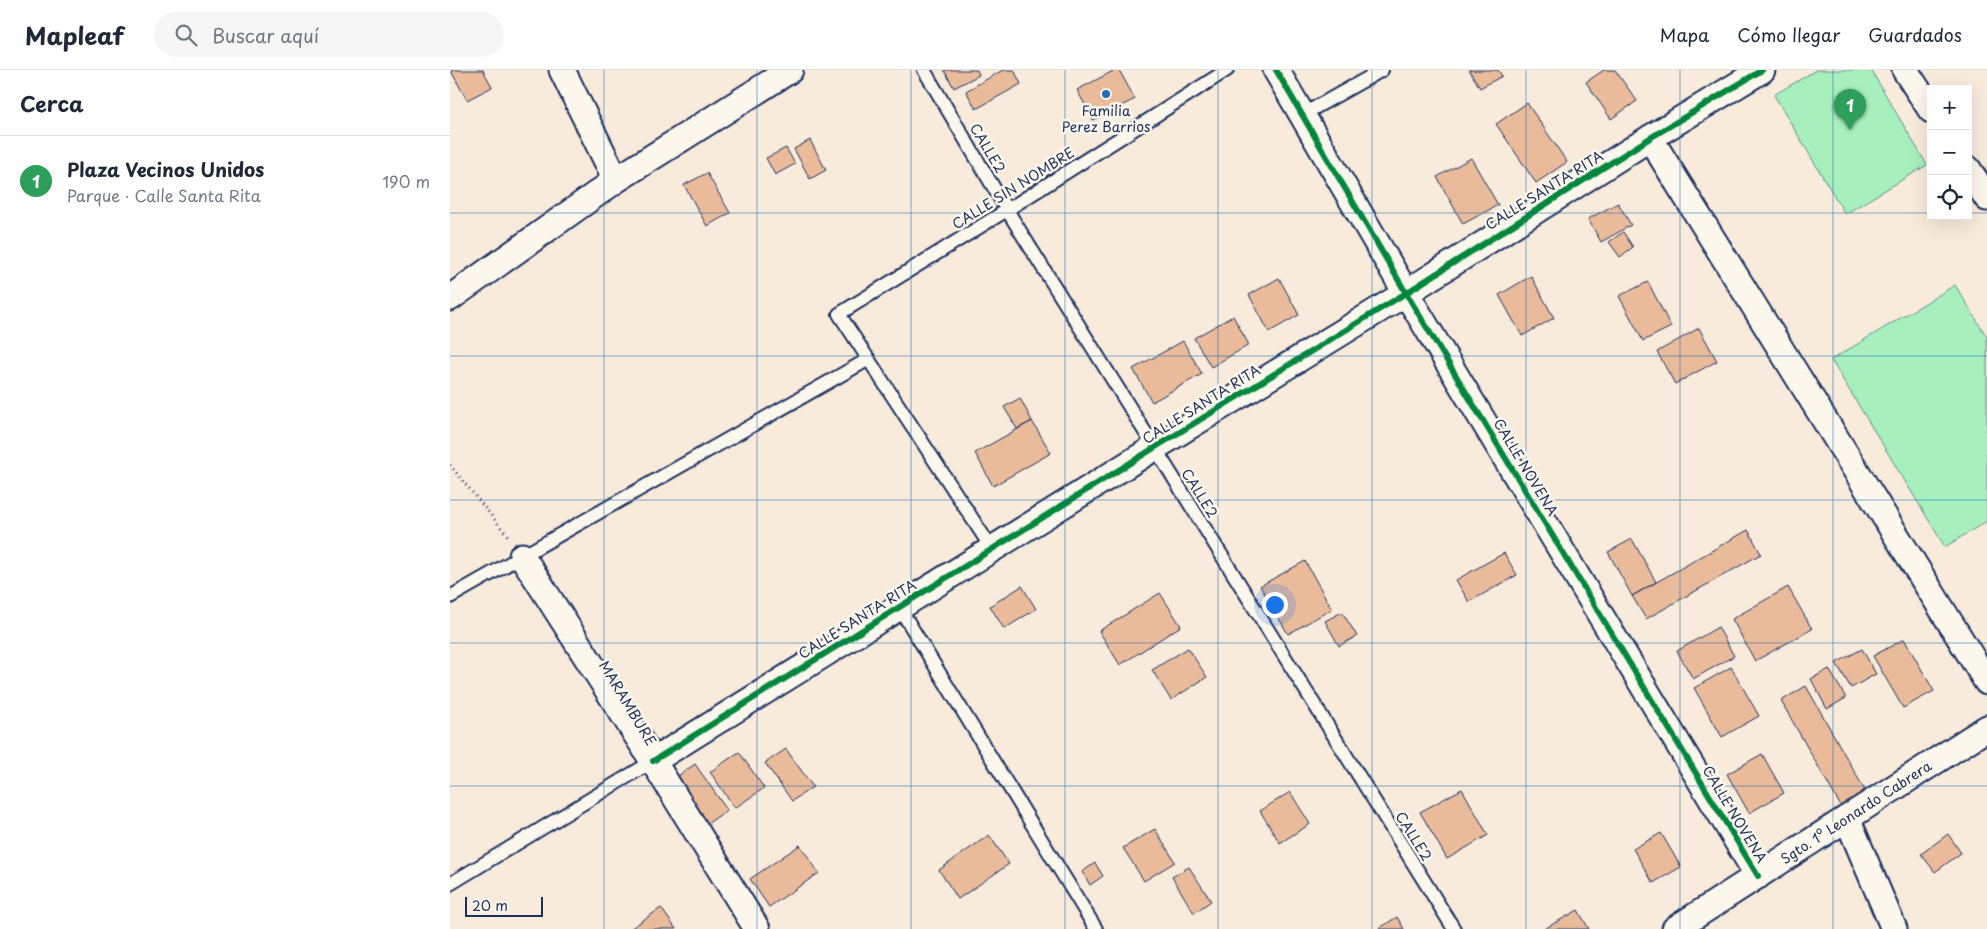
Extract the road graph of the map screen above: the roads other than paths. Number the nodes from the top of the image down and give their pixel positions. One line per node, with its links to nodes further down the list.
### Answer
1 (562, 70): 13 (street)
2 (790, 70): 13 (street)
3 (924, 70): 15 (lane, CALLE2)
4 (1227, 70): 15 (lane, CALLE SIN NOMBRE)
5 (1276, 70): 10 (street, CALLE NOVENA)
6 (1382, 70): 10 (lane)
7 (1762, 70): 11 (street, CALLE SANTA RITA)
8 (1905, 70): 9 (street)
9 (1927, 104)
10 (1302, 115): 16 (street, CALLE NOVENA)
11 (1650, 138): 16 (street, CALLE SANTA RITA); 24 (street)
12 (1972, 175): 14 (street)
13 (616, 180): 17 (street)
14 (1987, 198)
15 (1007, 210): 18 (lane, CALLE SIN NOMBRE); 19 (lane, CALLE2)
16 (1406, 293): 19 (street, CALLE SANTA RITA); 28 (street, CALLE NOVENA)
17 (450, 298)
18 (869, 359): 20 (lane); 21 (lane)
19 (1154, 448): 21 (street, CALLE SANTA RITA); 32 (lane, CALLE2)
20 (517, 547): 22 (lane); 26 (street)
21 (992, 549): 23 (street, CALLE SANTA RITA)
22 (450, 596)
23 (899, 607): 26 (street, CALLE SANTA RITA); 31 (lane)
24 (1987, 682)
25 (1987, 728): 27 (street, Sgto. 1º Leonardo Cabrera)
26 (653, 761): 29 (lane); 30 (street)
27 (1847, 818): 28 (street, Sgto. 1º Leonardo Cabrera); 34 (street)
28 (1758, 876): 33 (street, Sgto. 1º Leonardo Cabrera)
29 (450, 884)
30 (757, 929)
31 (1096, 929)
32 (1454, 929)
33 (1675, 929)
34 (1894, 929)

